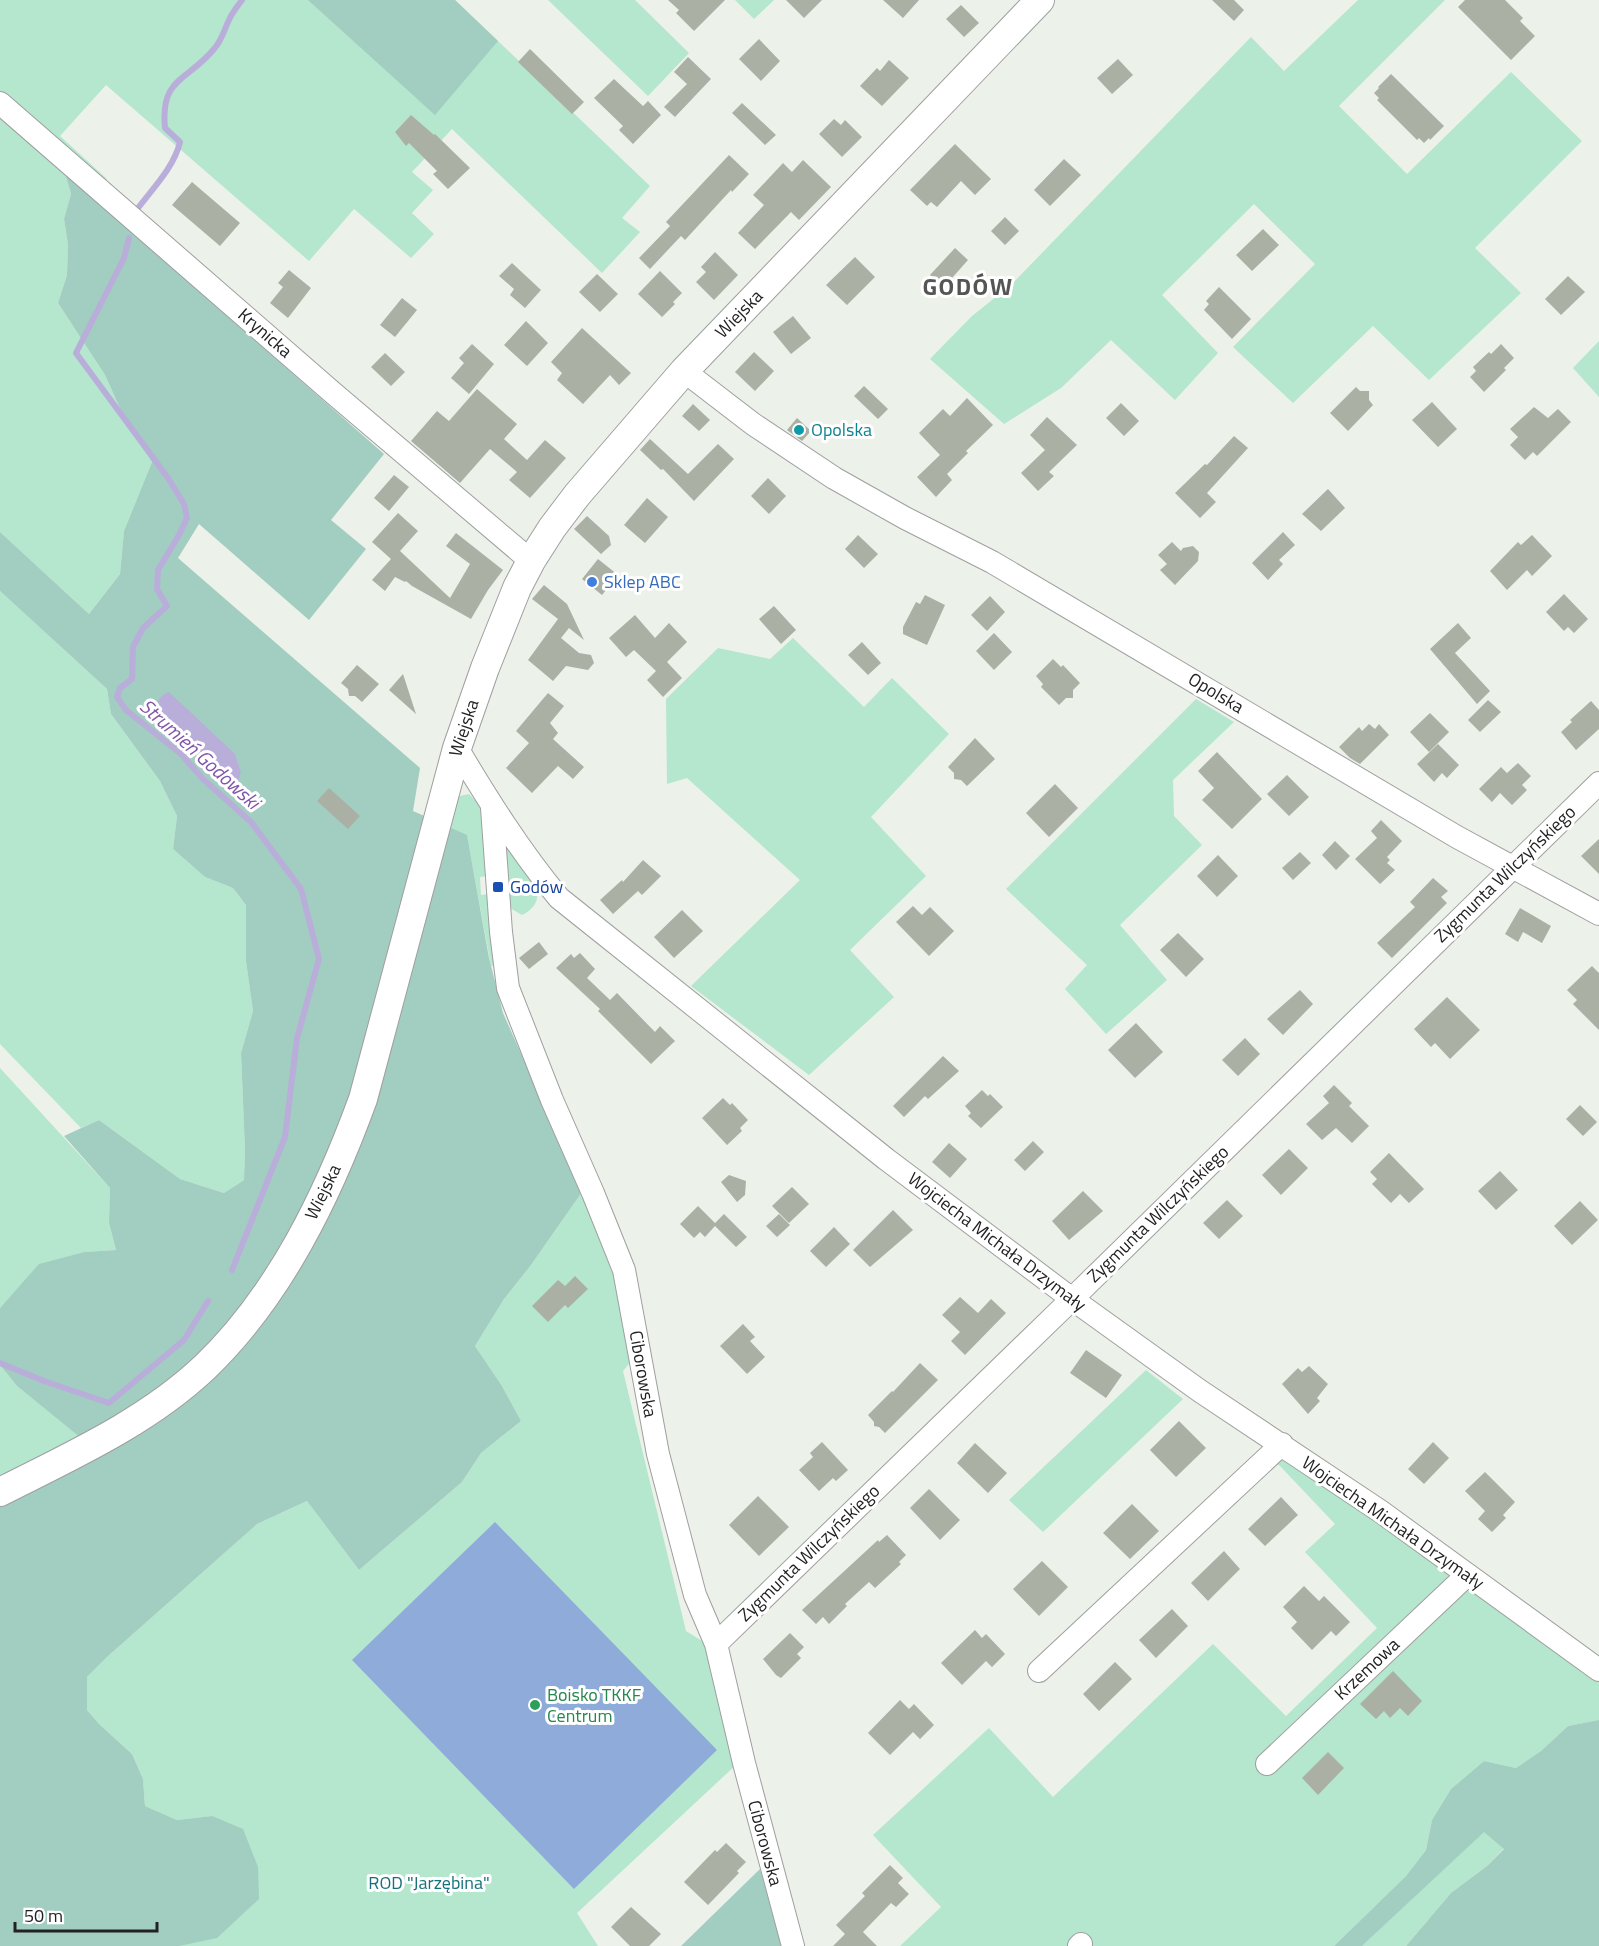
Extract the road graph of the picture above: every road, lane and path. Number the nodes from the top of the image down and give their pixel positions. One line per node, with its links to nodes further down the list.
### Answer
1 (1040, 0): 3 (street, Wiejska)
2 (0, 103): 4 (street, Krynicka)
3 (684, 371): 4 (street, Wiejska); 8 (street, Opolska)
4 (531, 561): 5 (street, Wiejska)
5 (457, 748): 7 (street, Wojciecha Michała Drzymały); 12 (street, Wiejska)
6 (1599, 783): 8 (street, Zygmunta Wilczyńskiego)
7 (492, 807): 10 (street, Wojciecha Michała Drzymały); 14 (street, Ciborowska)
8 (1513, 867): 9 (street, Opolska); 10 (street, Zygmunta Wilczyńskiego)
9 (1599, 914)
10 (1072, 1299): 11 (street, Wojciecha Michała Drzymały); 14 (street, Zygmunta Wilczyńskiego)
11 (1282, 1444): 13 (street, Wojciecha Michała Drzymały); 16 (street)
12 (0, 1491)
13 (1467, 1575): 15 (street, Wojciecha Michała Drzymały); 17 (street, Krzemowa)
14 (716, 1644): 18 (street, Ciborowska)
15 (1599, 1670)
16 (1039, 1671)
17 (1267, 1764)
18 (793, 1946)

